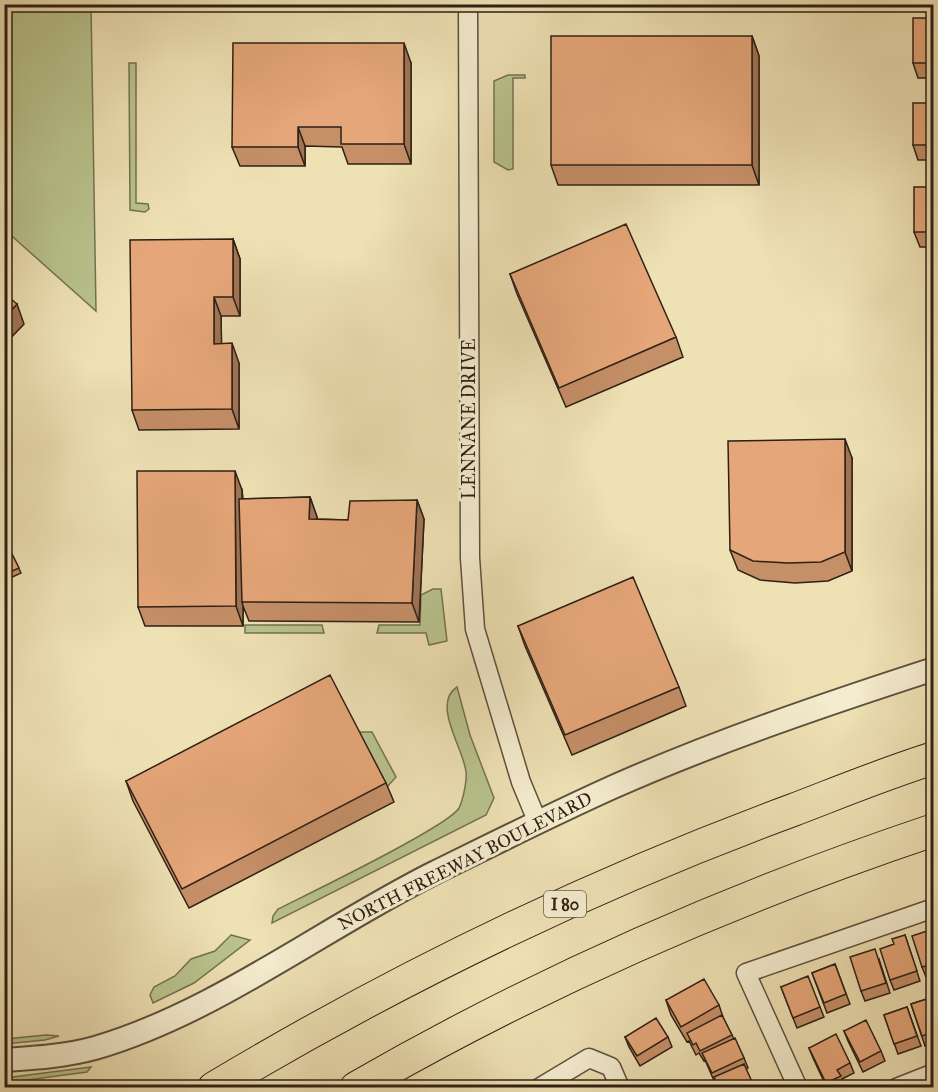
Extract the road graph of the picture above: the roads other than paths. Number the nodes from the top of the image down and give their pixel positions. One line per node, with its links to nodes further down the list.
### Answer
1 (468, 4): 4 (street, LENNANE DRIVE)
2 (933, 669): 4 (street, NORTH FREEWAY BOULEVARD)
3 (933, 758): 9 (highway, I 80)
4 (538, 823): 7 (street, NORTH FREEWAY BOULEVARD)
5 (933, 830): 10 (highway)
6 (933, 908): 13 (street)
7 (4, 1060)
8 (933, 1072): 14 (street)
9 (214, 1088)
10 (356, 1088)
11 (539, 1088): 12 (street)
12 (620, 1088)
13 (798, 1088)
14 (896, 1088)

